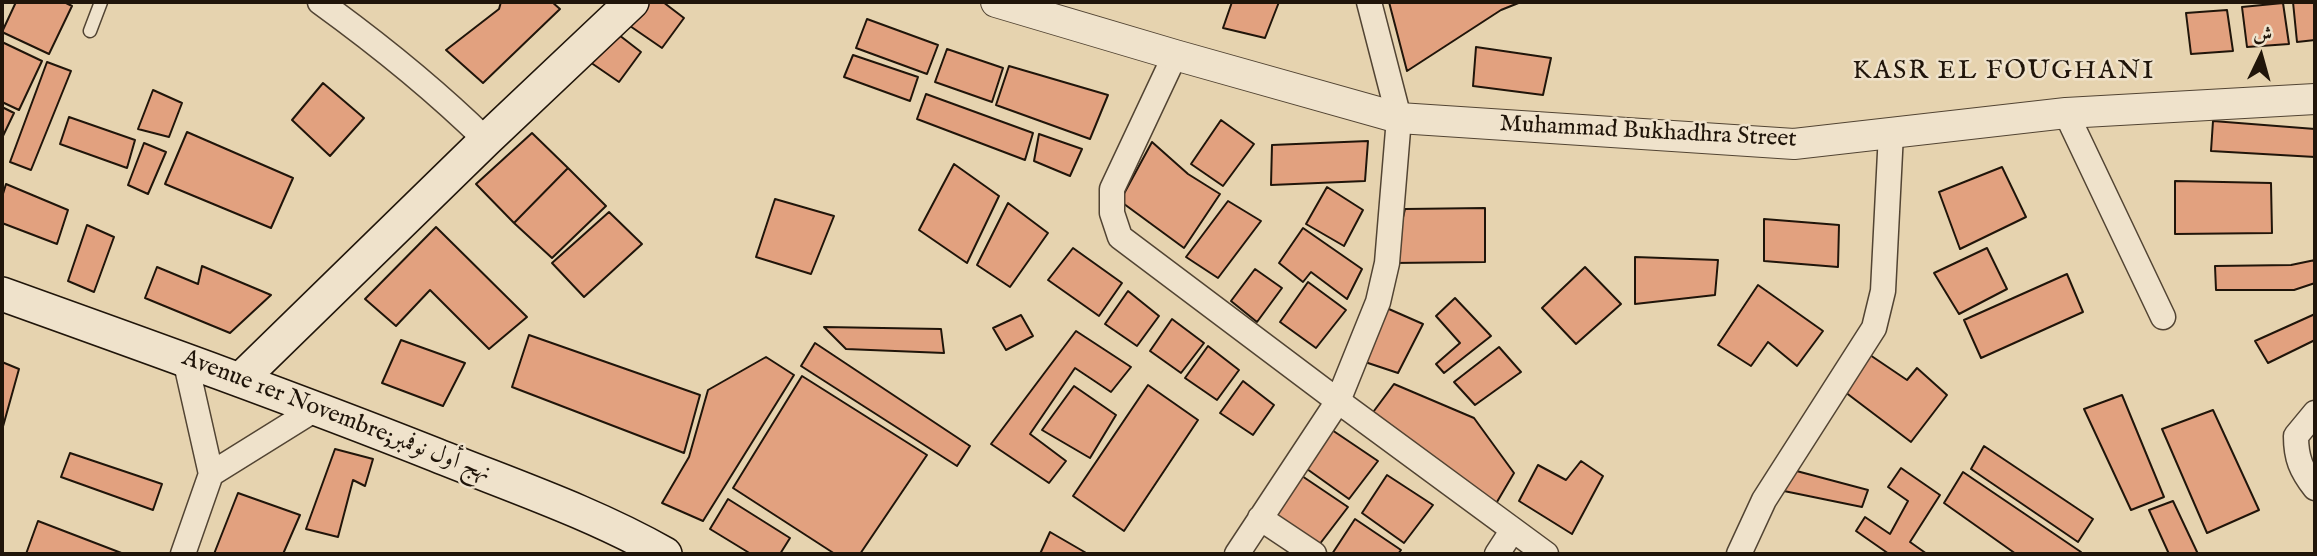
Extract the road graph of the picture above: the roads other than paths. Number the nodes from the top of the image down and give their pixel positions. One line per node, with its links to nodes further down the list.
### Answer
1 (101, 2): 6 (lane)
2 (320, 2): 12 (street)
3 (632, 2): 12 (main road)
4 (996, 2): 7 (street, Muhammad Bukhadhra Street)
5 (1369, 2): 10 (street)
6 (90, 31)
7 (1175, 55): 10 (street, Muhammad Bukhadhra Street); 17 (street)
8 (2315, 99): 9 (street, Muhammad Bukhadhra Street)
9 (2066, 113): 11 (street, Muhammad Bukhadhra Street); 14 (street)
10 (1399, 118): 11 (street, Muhammad Bukhadhra Street); 17 (street)
11 (1891, 133): 30 (street)
12 (486, 139): 16 (main road)
13 (2, 294): 15 (main road, Avenue 1er Novembre;نهج أول نوفمبر)
14 (2163, 317)
15 (185, 359): 16 (main road, Avenue 1er Novembre;نهج أول نوفمبر); 20 (street)
16 (240, 380): 18 (main road, Avenue 1er Novembre;نهج أول نوفمبر)
17 (1338, 401): 22 (street); 23 (street)
18 (317, 408): 20 (street); 25 (main road, Avenue 1er Novembre;نهج أول نوفمبر)
19 (2315, 413): 21 (street)
20 (211, 474): 24 (street)
21 (2315, 488)
22 (1260, 518): 26 (street); 27 (street)
23 (1512, 531): 28 (street); 29 (street)
24 (183, 554)
25 (665, 554)
26 (1237, 554)
27 (1314, 554)
28 (1497, 554)
29 (1546, 554)
30 (1739, 554)

